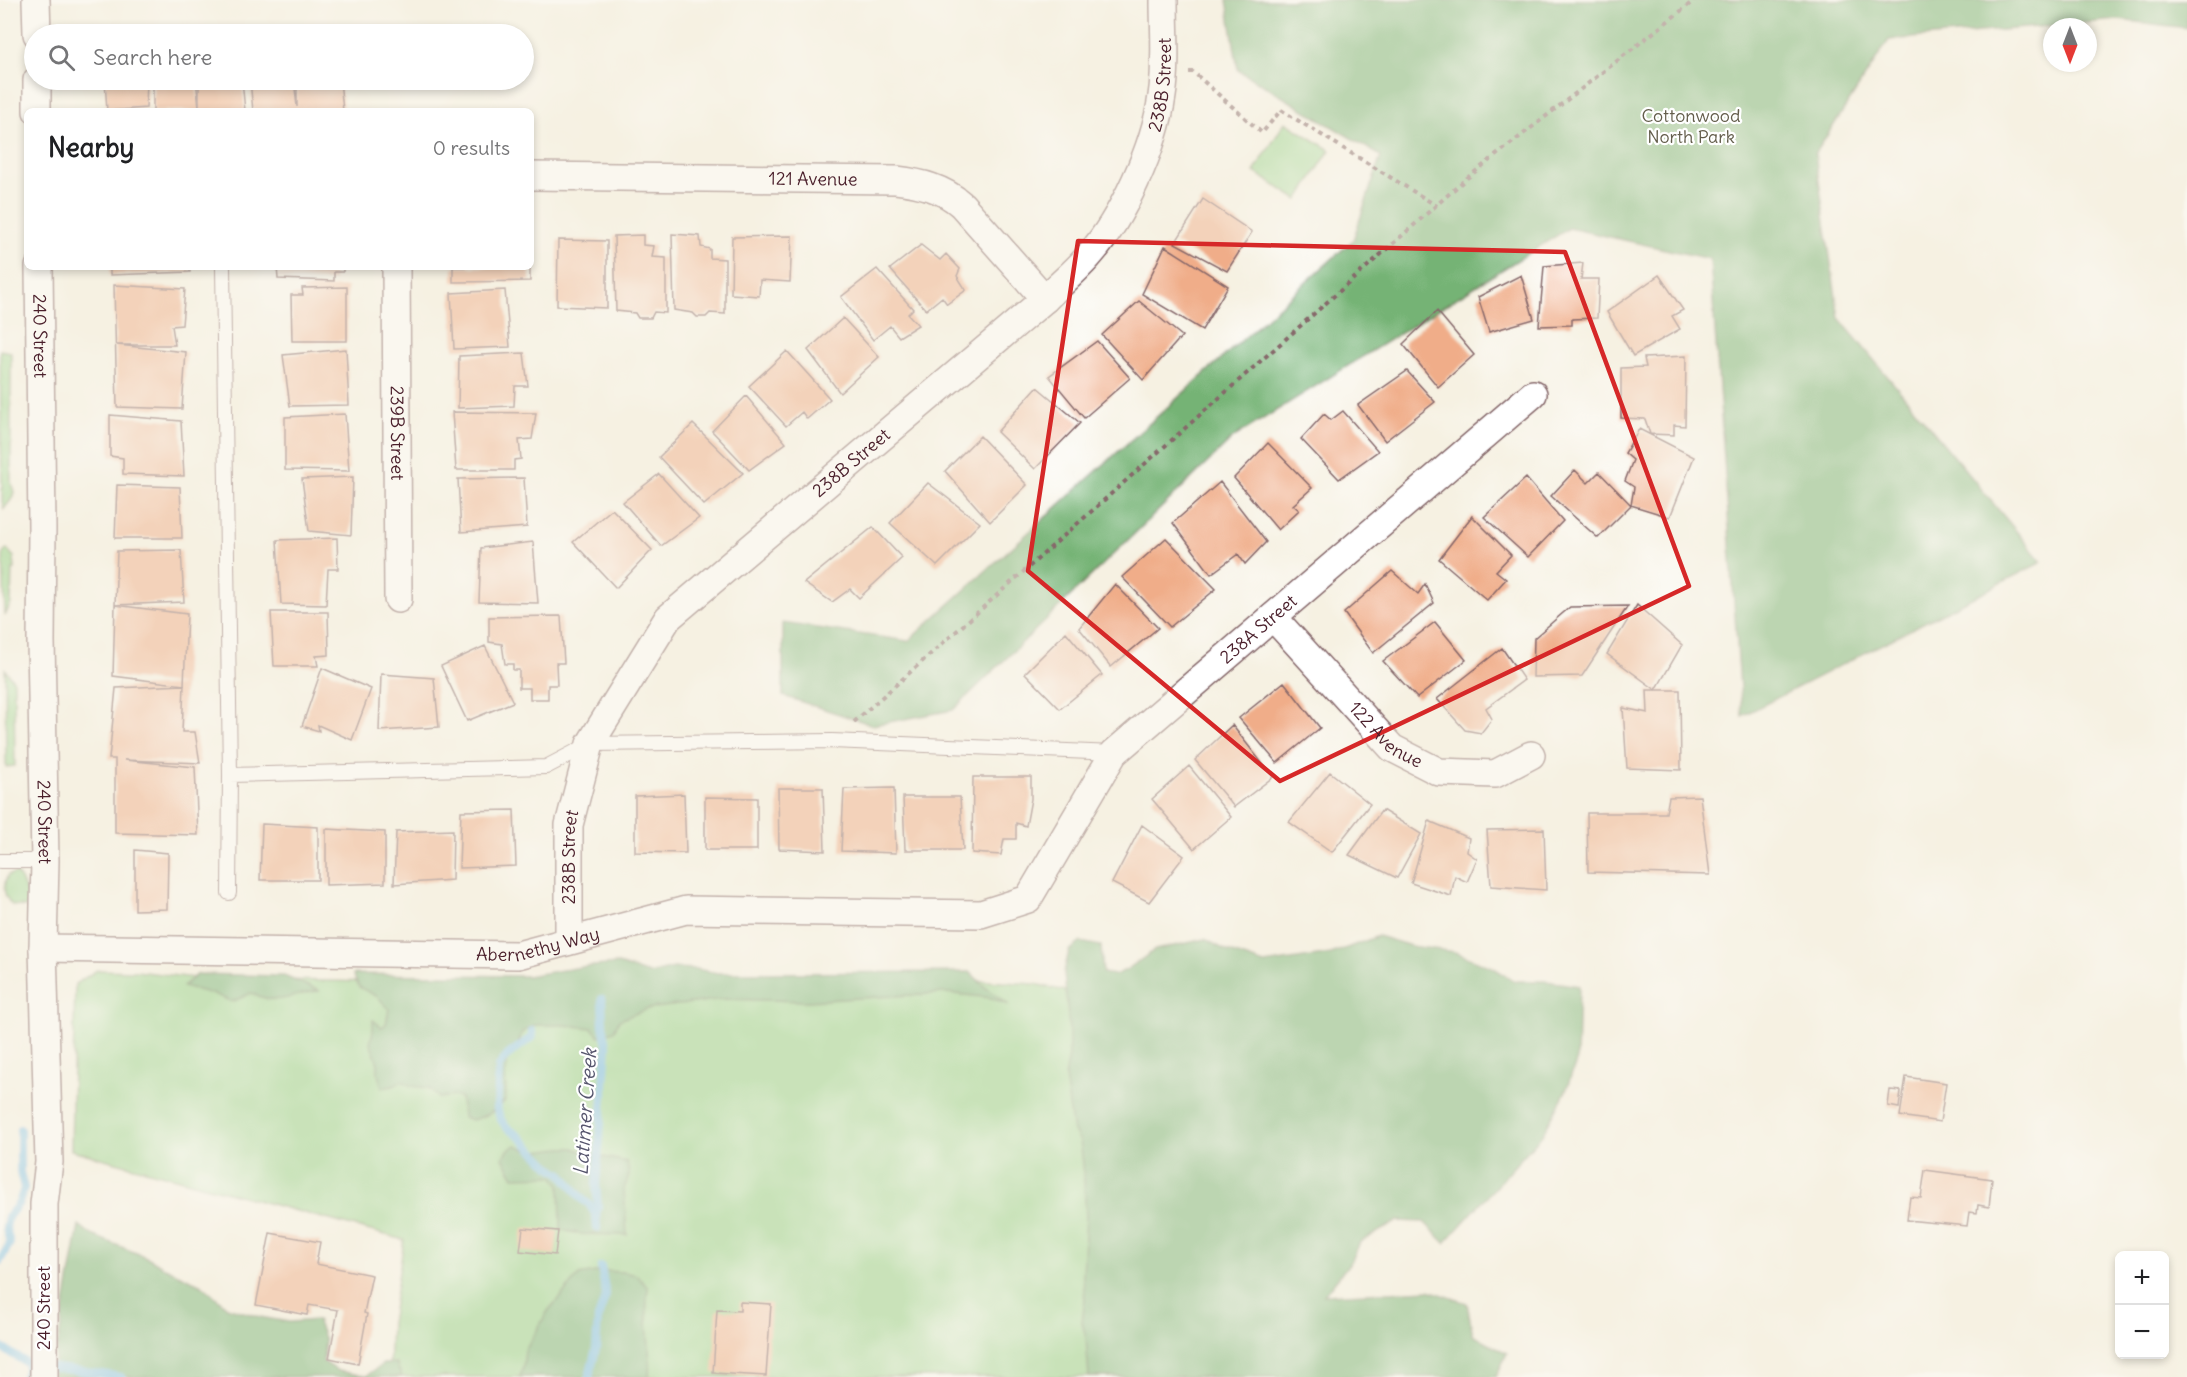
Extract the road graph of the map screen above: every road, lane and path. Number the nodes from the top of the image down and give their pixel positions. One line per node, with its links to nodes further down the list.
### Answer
1 (36, 0): 4 (street)
2 (1164, 0): 5 (street, 238B Street)
3 (1695, 0): 9 (path)
4 (37, 24)
5 (1164, 71): 9 (path); 13 (street, 238B Street)
6 (37, 90): 7 (street)
7 (37, 108)
8 (534, 176): 13 (street, 121 Avenue)
9 (1437, 206): 17 (path)
10 (39, 270): 23 (street, 240 Street)
11 (223, 270): 21 (lane)
12 (396, 270): 15 (street, 239B Street)
13 (1045, 299): 18 (street, 238B Street)
14 (1533, 394): 16 (street, 238A Street)
15 (398, 599)
16 (1273, 616): 19 (street, 238A Street); 20 (street, 122 Avenue)
17 (832, 741): 18 (lane); 19 (lane)
18 (590, 744): 21 (lane); 26 (street, 238B Street)
19 (1114, 753): 25 (street, 238A Street)
20 (1531, 755)
21 (230, 775): 24 (lane)
22 (0, 861): 23 (lane)
23 (45, 861): 27 (street, 240 Street)
24 (229, 893)
25 (1028, 899): 26 (street, Abernethy Way)
26 (569, 941): 27 (street, Abernethy Way)
27 (43, 948): 28 (street, 240 Street)
28 (44, 1377)

